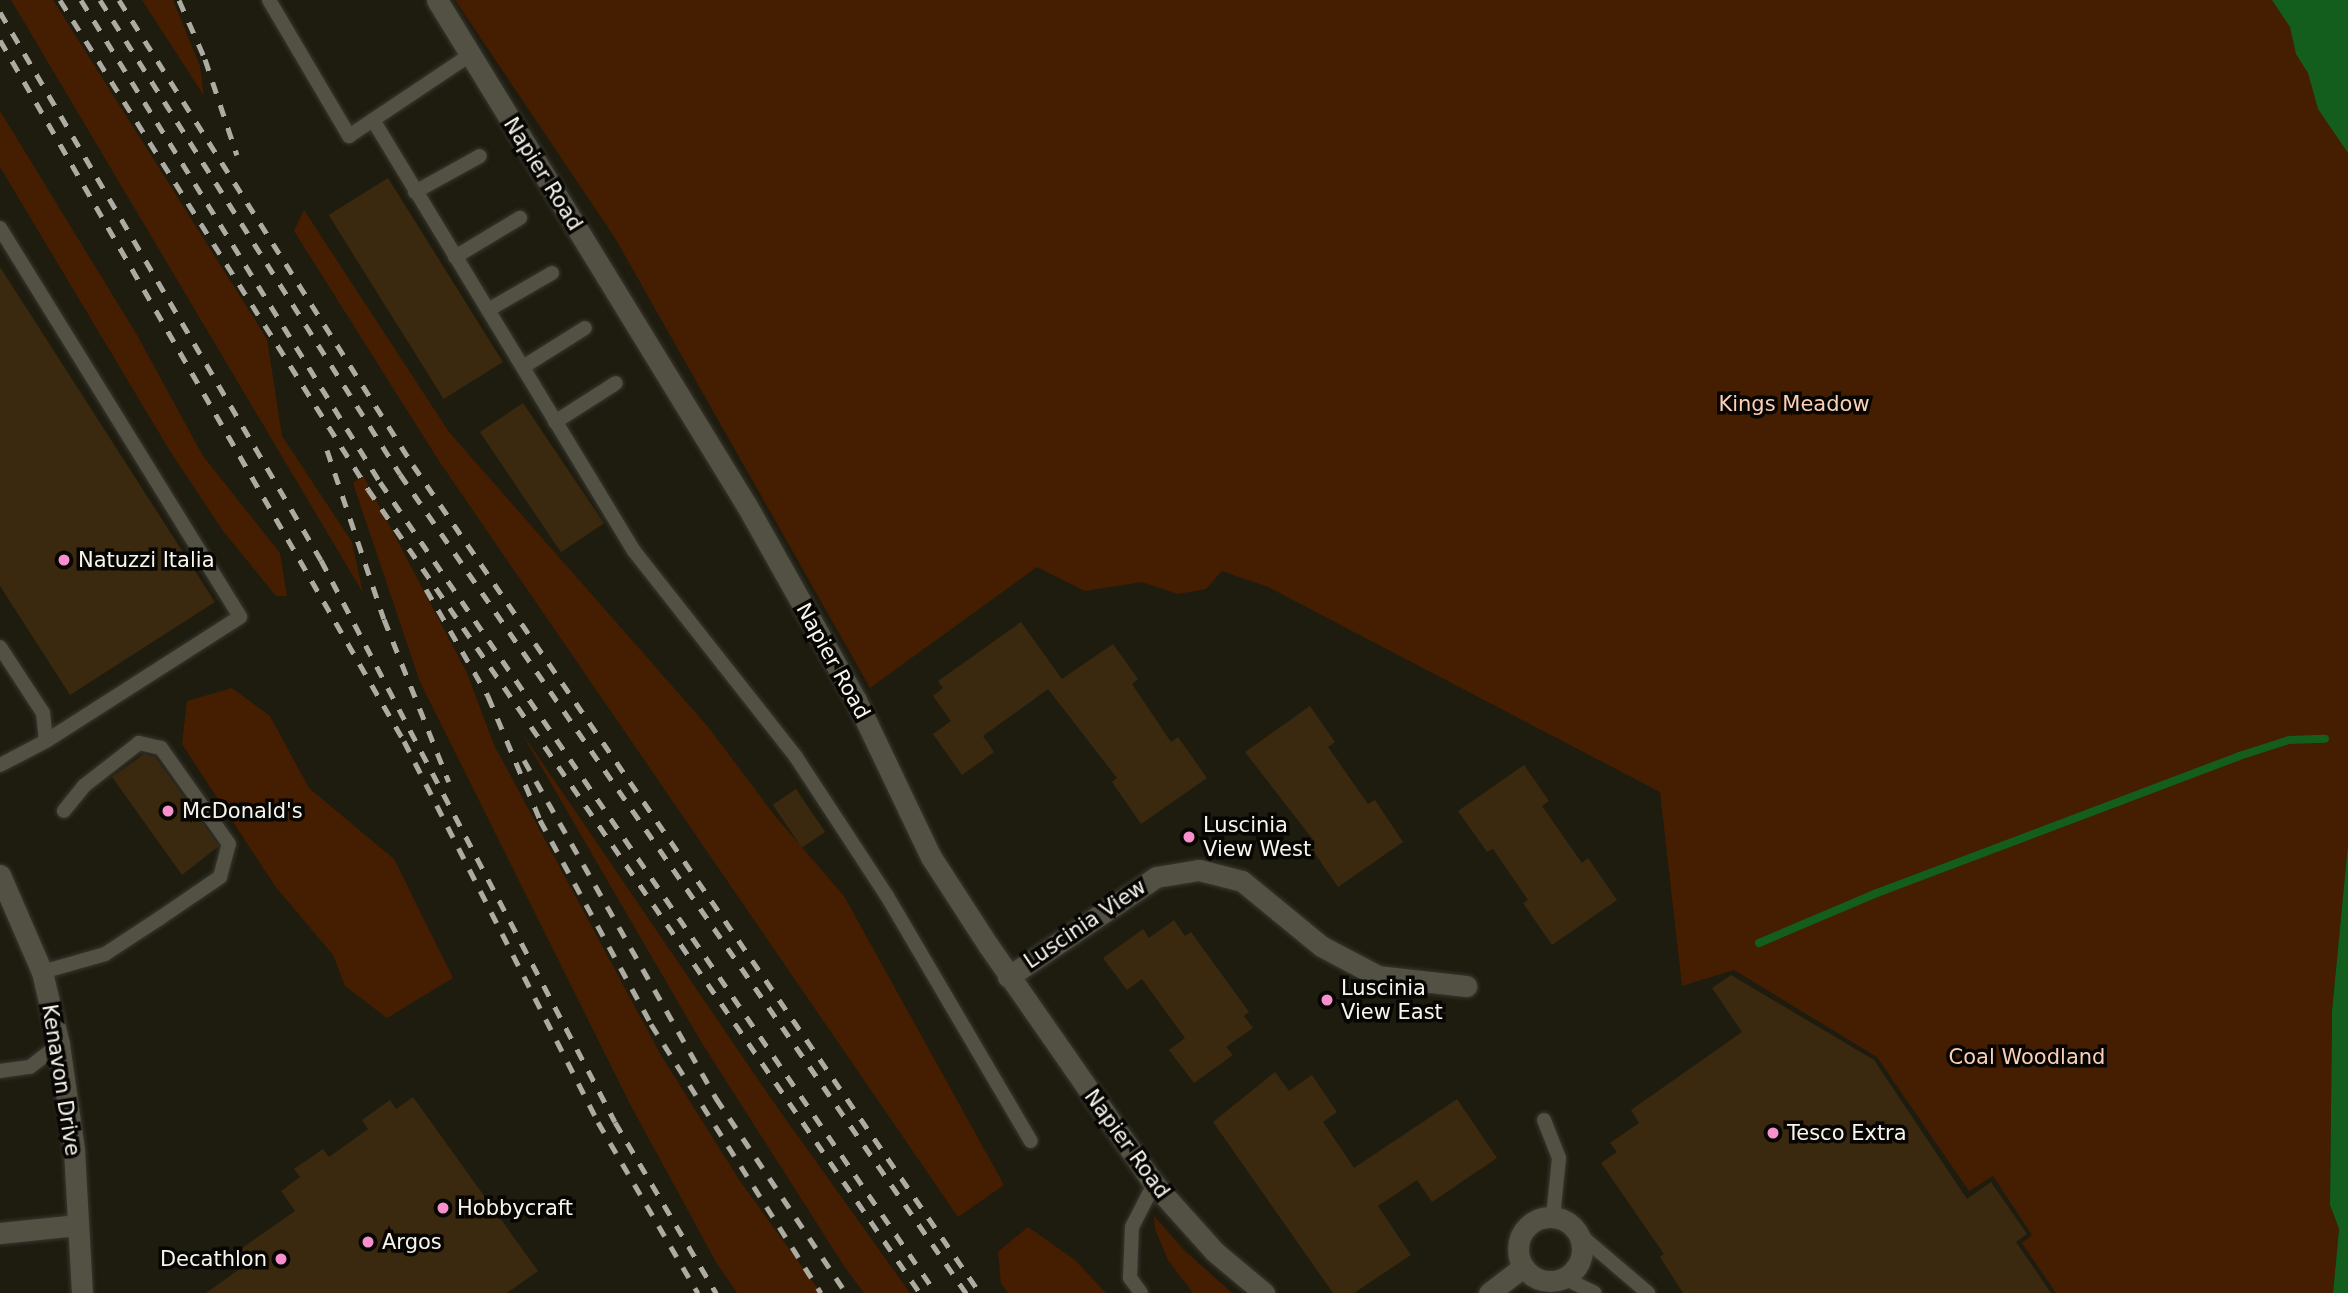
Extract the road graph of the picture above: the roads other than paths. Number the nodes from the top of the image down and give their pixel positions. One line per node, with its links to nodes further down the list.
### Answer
1 (269, 0): 4 (lane)
2 (437, 0): 3 (street, Napier Road)
3 (470, 55): 4 (lane); 22 (street, Napier Road)
4 (373, 120): 6 (lane)
5 (480, 156): 6 (lane)
6 (415, 192): 9 (lane)
7 (520, 218): 9 (lane)
8 (0, 229): 17 (lane)
9 (455, 257): 11 (lane)
10 (552, 273): 11 (lane)
11 (488, 310): 13 (lane)
12 (585, 328): 13 (lane)
13 (523, 367): 15 (lane)
14 (616, 383): 15 (lane)
15 (555, 422): 27 (lane)
16 (0, 647): 17 (lane)
17 (46, 741): 18 (lane)
18 (0, 765)
19 (64, 811): 21 (lane)
20 (0, 875): 21 (street, Kenavon Drive)
21 (41, 972): 24 (street, Kenavon Drive)
22 (1008, 977): 23 (street, Luscinia View); 28 (street, Napier Road)
23 (1466, 986)
24 (59, 1044): 25 (lane); 30 (street, Kenavon Drive)
25 (0, 1071)
26 (1544, 1120): 29 (lane)
27 (1031, 1141)
28 (1154, 1184): 36 (lane); 37 (street, Napier Road)
29 (1553, 1217): 32 (street); 33 (street)
30 (78, 1225): 31 (street); 35 (street, Kenavon Drive)
31 (0, 1233)
32 (1579, 1234): 34 (street); 40 (lane)
33 (1523, 1267): 34 (street); 38 (street)
34 (1564, 1278): 39 (lane)
35 (82, 1293)
36 (1141, 1293)
37 (1264, 1293)
38 (1489, 1293)
39 (1595, 1293)
40 (1648, 1293)

